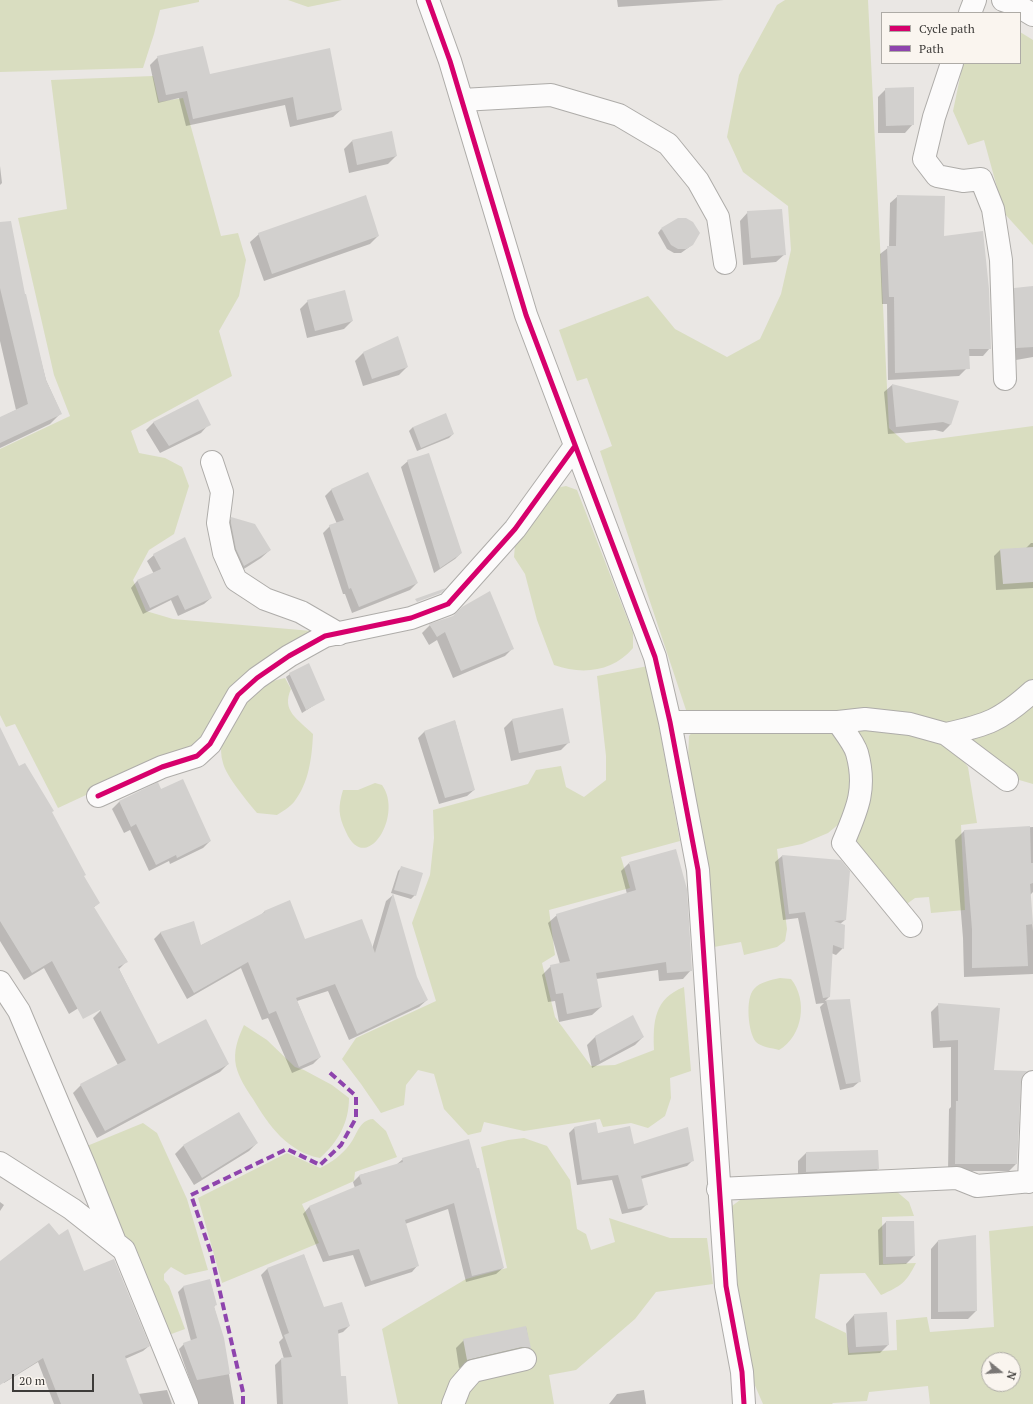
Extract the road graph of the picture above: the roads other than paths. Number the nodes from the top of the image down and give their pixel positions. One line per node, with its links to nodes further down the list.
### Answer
1 (428, 0): 7 (street)
2 (975, 0): 4 (street)
3 (1003, 0): 5 (street)
4 (970, 12)
5 (1033, 15)
6 (952, 64): 9 (street)
7 (462, 100): 8 (street); 10 (street)
8 (725, 263)
9 (1005, 379)
10 (574, 446): 12 (street); 14 (street)
11 (212, 462): 12 (street)
12 (339, 634): 18 (street)
13 (1033, 692): 16 (street)
14 (670, 722): 15 (street); 24 (street)
15 (838, 722): 16 (street); 19 (street)
16 (946, 734): 17 (street)
17 (1007, 780)
18 (98, 796)
19 (911, 926)
20 (0, 982): 25 (street)
21 (1033, 1082): 23 (street)
22 (0, 1164): 25 (street)
23 (1031, 1181): 24 (street)
24 (718, 1189): 29 (street)
25 (115, 1243): 27 (street)
26 (525, 1359): 28 (street)
27 (187, 1404)
28 (453, 1404)
29 (744, 1404)

